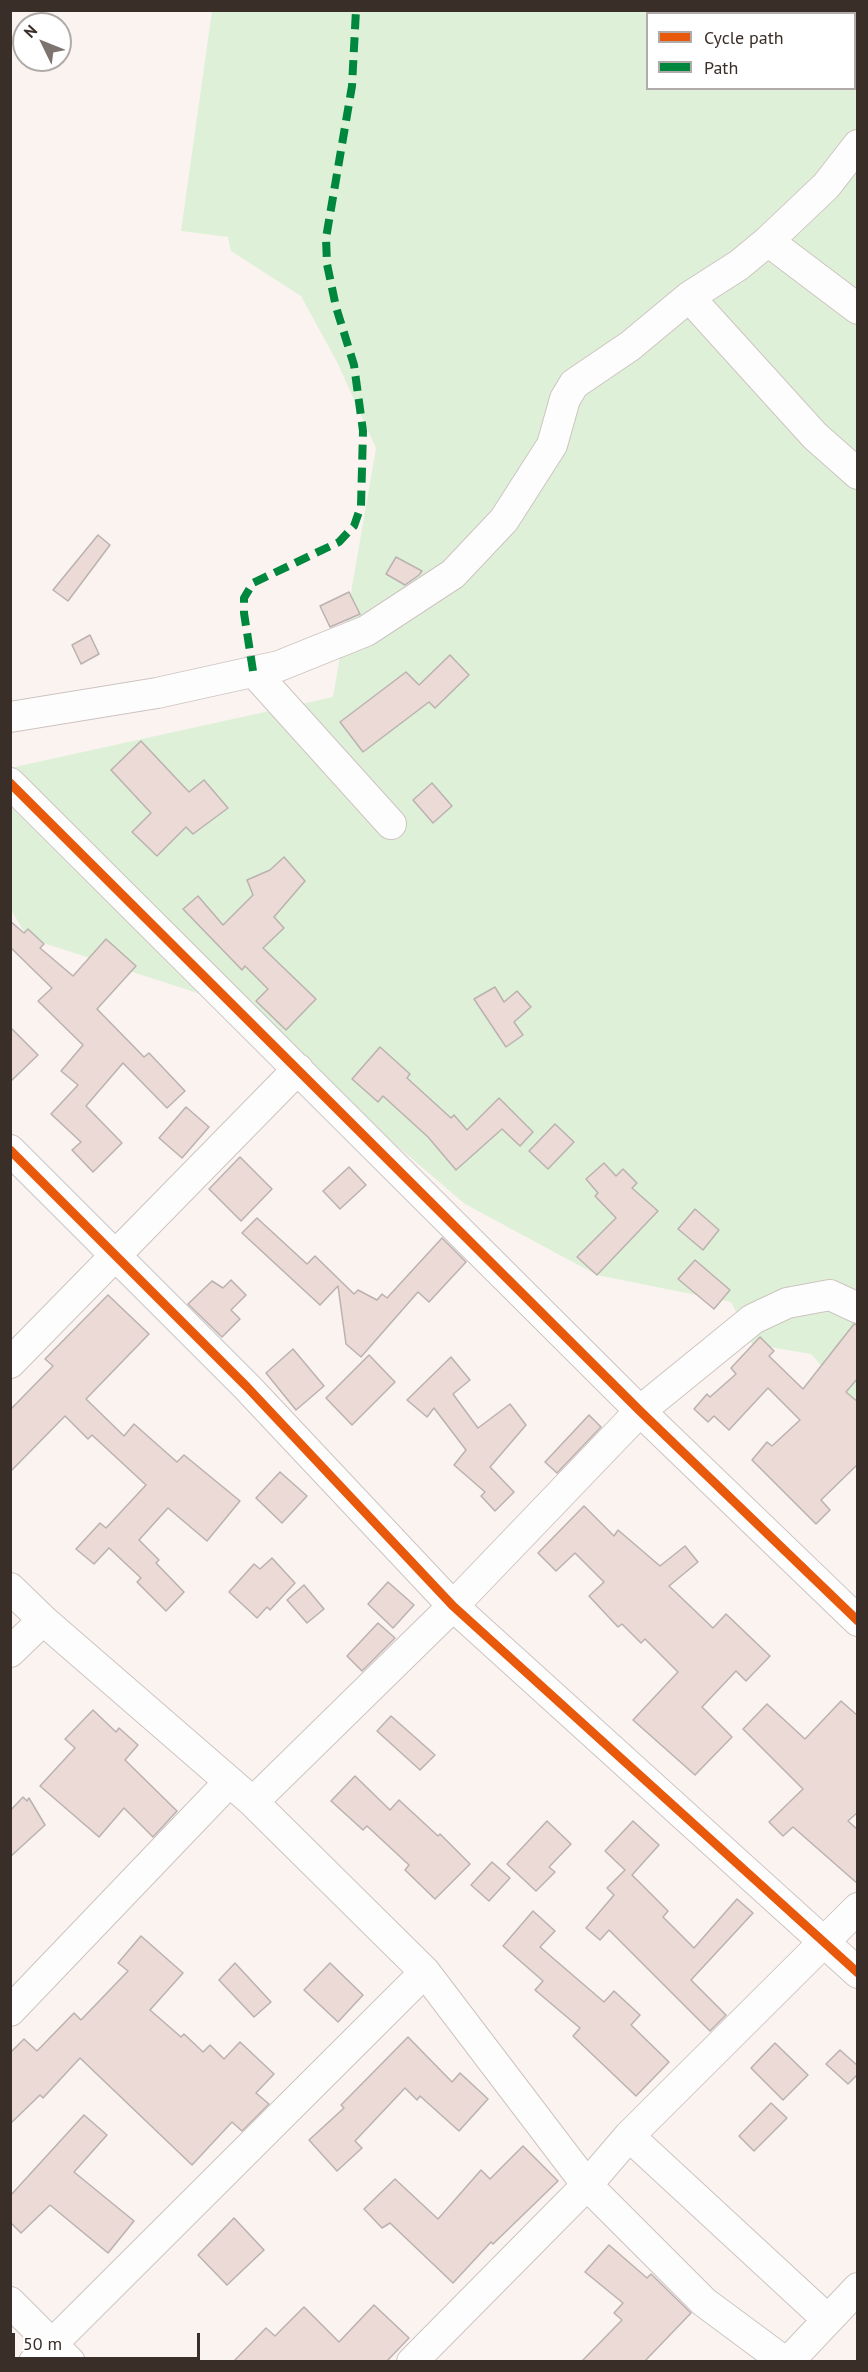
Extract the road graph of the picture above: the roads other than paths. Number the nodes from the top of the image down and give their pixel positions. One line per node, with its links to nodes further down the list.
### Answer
1 (858, 145): 2 (street)
2 (768, 241): 3 (street); 4 (street)
3 (689, 297): 5 (street); 6 (street)
4 (858, 309)
5 (858, 474)
6 (253, 670): 7 (street); 9 (street)
7 (10, 717)
8 (10, 783): 10 (street)
9 (391, 824)
10 (298, 1069): 12 (street); 15 (street)
11 (10, 1150): 12 (street)
12 (114, 1254): 14 (street); 17 (street)
13 (858, 1308): 15 (street)
14 (10, 1362)
15 (640, 1411): 17 (street); 19 (street)
16 (10, 1588): 18 (street)
17 (453, 1606): 22 (street); 24 (street)
18 (43, 1620): 20 (street); 21 (street)
19 (858, 1621)
20 (10, 1653)
21 (229, 1782): 22 (street); 27 (street)
22 (253, 1802): 25 (street)
23 (858, 1908): 24 (street)
24 (823, 1943): 26 (street); 28 (street)
25 (425, 1972): 29 (street); 33 (street)
26 (858, 1973)
27 (10, 2011)
28 (629, 2136): 29 (street); 32 (street)
29 (587, 2185): 34 (street); 35 (street)
30 (858, 2288): 32 (street)
31 (10, 2302): 33 (street)
32 (827, 2319): 35 (street)
33 (52, 2355)
34 (412, 2361)
35 (786, 2361)

